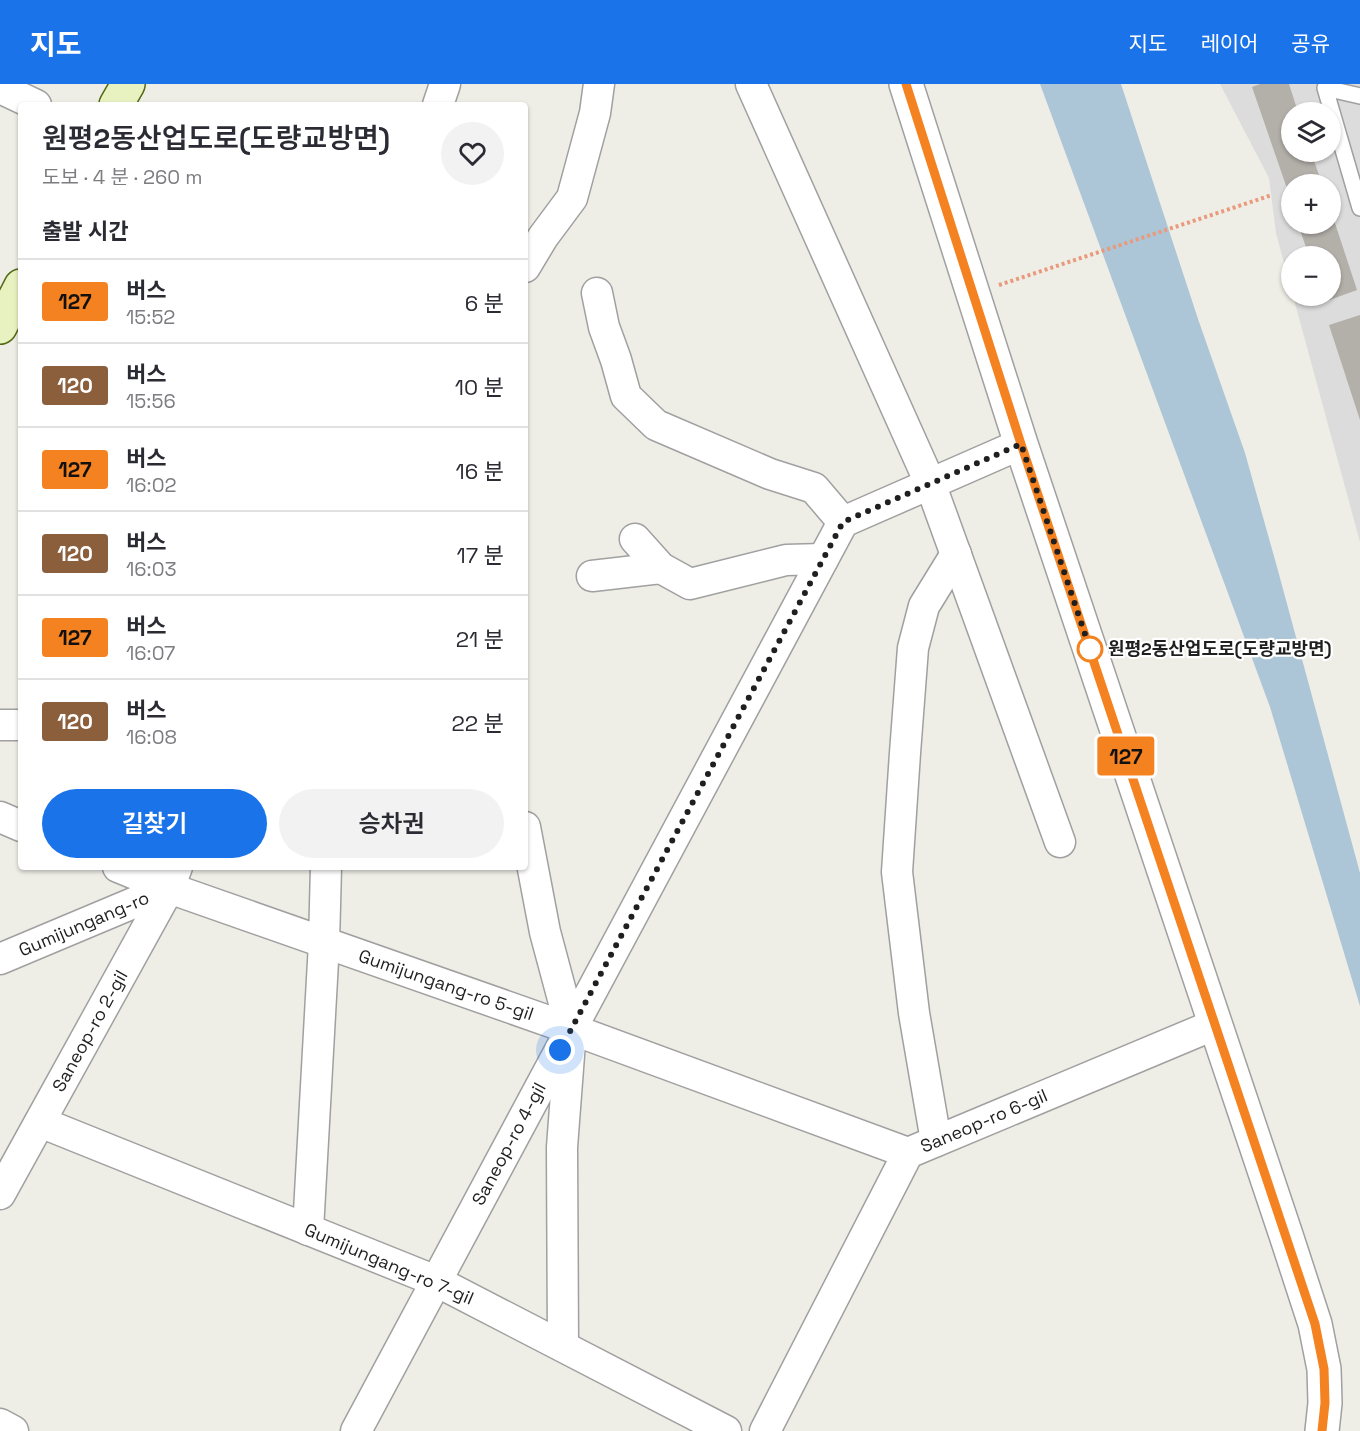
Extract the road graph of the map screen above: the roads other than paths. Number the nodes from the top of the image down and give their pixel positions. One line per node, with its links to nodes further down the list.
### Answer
1 (128, 84): 10 (main road)
2 (445, 84): 11 (street)
3 (599, 84): 13 (street)
4 (751, 84): 18 (street)
5 (906, 84): 17 (street)
6 (1324, 86): 8 (lane); 12 (lane)
7 (0, 88): 9 (street)
8 (1360, 96)
9 (30, 102)
10 (118, 102)
11 (439, 102)
12 (1360, 208)
13 (528, 262)
14 (18, 292): 16 (main road)
15 (597, 293): 19 (street)
16 (0, 327)
17 (1021, 444): 18 (street); 36 (street)
18 (930, 483): 19 (street); 21 (street)
19 (843, 522): 22 (street, Saneop-ro 4-gil)
20 (635, 539): 23 (street)
21 (956, 554): 29 (street); 39 (street)
22 (823, 559): 23 (street); 37 (street, Saneop-ro 4-gil)
23 (661, 568): 24 (street)
24 (592, 576)
25 (0, 725): 26 (street)
26 (18, 725)
27 (0, 818): 28 (street)
28 (18, 825)
29 (1060, 842)
30 (528, 843): 37 (street)
31 (133, 870): 33 (street, Gumijungang-ro 5-gil)
32 (326, 870): 34 (street)
33 (173, 878): 34 (street, Gumijungang-ro 5-gil); 35 (street, Gumijungang-ro); 38 (street, Saneop-ro 2-gil)
34 (324, 943): 37 (street, Gumijungang-ro 5-gil); 42 (street)
35 (0, 959)
36 (1216, 1024): 39 (street, Saneop-ro 6-gil); 50 (street)
37 (571, 1029): 40 (street, Gumijungang-ro 5-gil); 43 (street, Saneop-ro 4-gil); 44 (street)
38 (40, 1122): 41 (street, Saneop-ro 2-gil); 42 (street, Gumijungang-ro 7-gil)
39 (936, 1142): 40 (street, Saneop-ro 6-gil)
40 (908, 1153): 49 (street, Saneop-ro 6-gil)
41 (0, 1194)
42 (308, 1230): 43 (street, Gumijungang-ro 7-gil)
43 (436, 1281): 44 (street, Gumijungang-ro 7-gil); 47 (street, Saneop-ro 4-gil)
44 (562, 1346): 48 (street, Gumijungang-ro 7-gil)
45 (0, 1424): 46 (street)
46 (14, 1431)
47 (356, 1431)
48 (726, 1431)
49 (765, 1431)
50 (1322, 1431)

